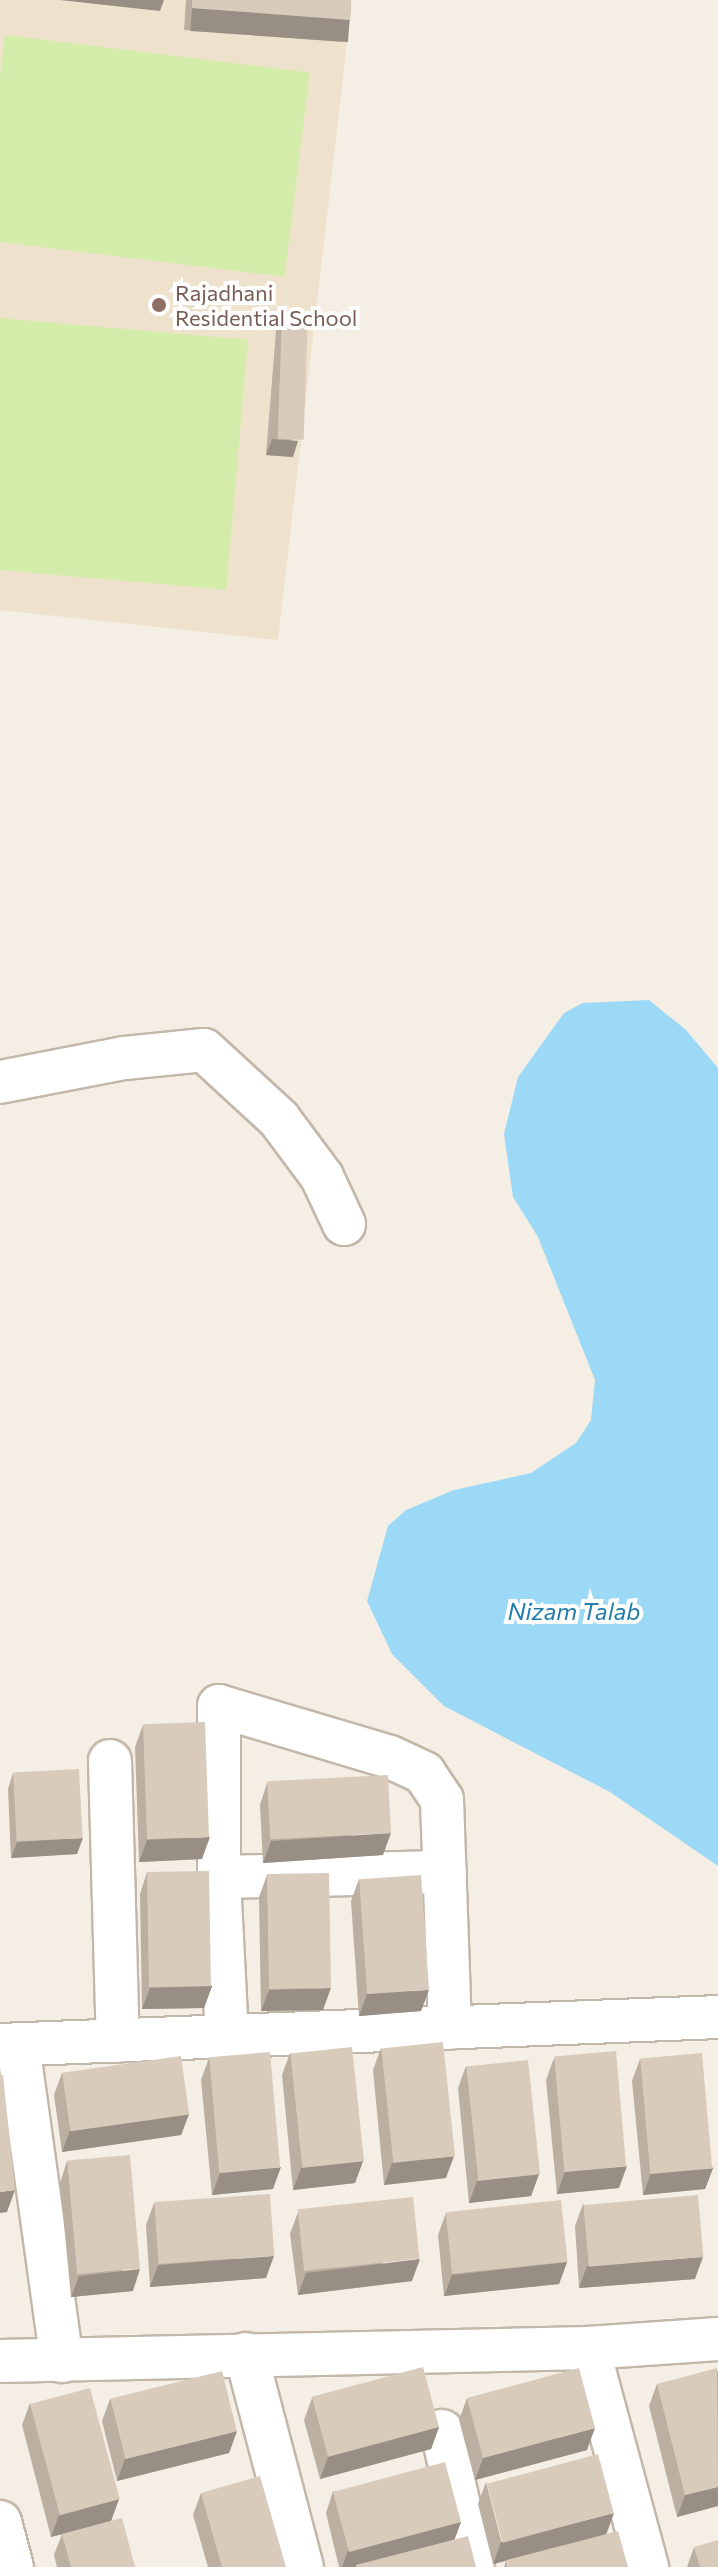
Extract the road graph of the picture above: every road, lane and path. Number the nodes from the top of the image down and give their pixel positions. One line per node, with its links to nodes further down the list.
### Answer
1 (0, 1082): 2 (street)
2 (344, 1224)
3 (110, 1761): 9 (street)
4 (445, 1872): 5 (street); 5 (street); 7 (street)
5 (219, 1877): 8 (street)
6 (718, 2017): 7 (street)
7 (450, 2028): 8 (street)
8 (227, 2037): 9 (street)
9 (118, 2041): 10 (street)
10 (9, 2045): 15 (street)
11 (718, 2339): 12 (street)
12 (588, 2348): 13 (street); 21 (street)
13 (246, 2354): 15 (street); 19 (street)
14 (0, 2361): 15 (street)
15 (62, 2361)
16 (442, 2431): 20 (street)
17 (0, 2522): 18 (street)
18 (12, 2567)
19 (302, 2567)
20 (473, 2567)
21 (647, 2567)

